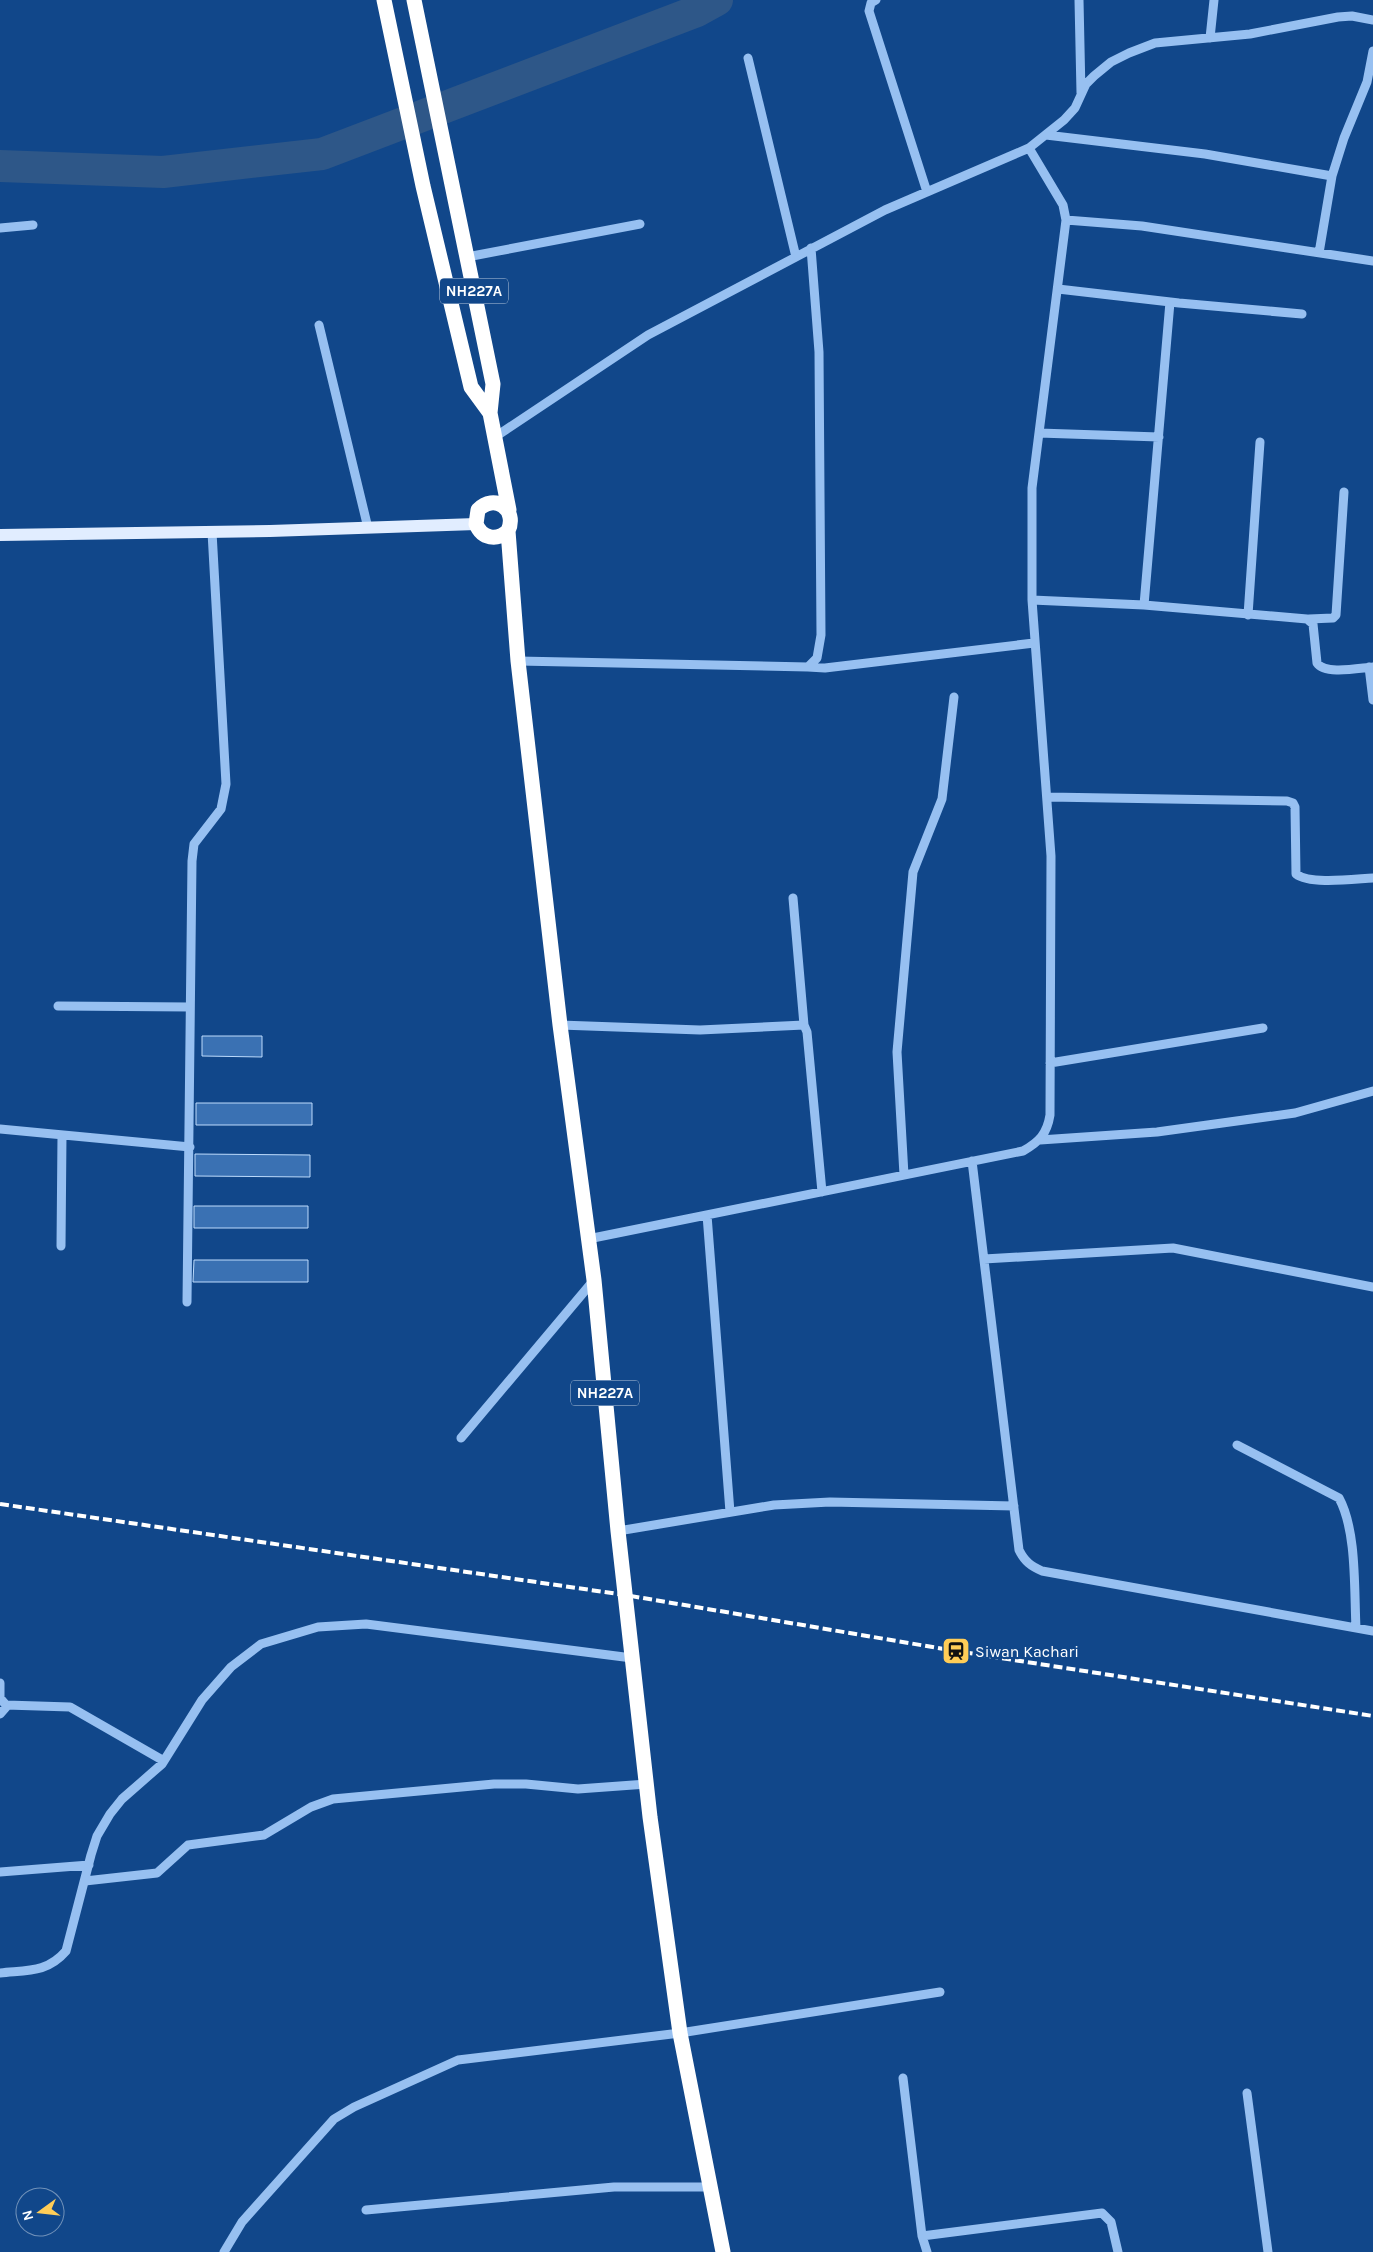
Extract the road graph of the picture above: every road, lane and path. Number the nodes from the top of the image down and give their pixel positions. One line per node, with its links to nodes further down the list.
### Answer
1 (384, 0): 28 (highway, NH227A)
2 (414, 0): 22 (highway, NH227A)
3 (876, 0): 14 (street)
4 (1079, 0): 10 (street)
5 (1214, 0): 7 (street)
6 (1373, 20): 7 (street)
7 (1210, 38): 10 (street)
8 (1373, 51): 13 (street)
9 (748, 58): 21 (street)
10 (1081, 94): 11 (street)
11 (1046, 135): 12 (street); 13 (street)
12 (1029, 148): 14 (street); 15 (street)
13 (1332, 176): 20 (street)
14 (927, 192): 19 (street)
15 (1066, 220): 20 (street); 24 (street)
16 (33, 224): 18 (street)
17 (640, 224): 22 (street)
18 (0, 228)
19 (811, 248): 21 (street); 46 (street)
20 (1319, 253): 23 (street)
21 (796, 256): 30 (street)
22 (467, 257): 28 (highway, NH227A)
23 (1373, 261)
24 (1058, 288): 25 (street); 29 (street)
25 (1170, 302): 26 (street); 31 (street)
26 (1302, 314)
27 (319, 325): 36 (street)
28 (490, 413): 30 (highway, NH227A)
29 (1039, 433): 31 (street); 40 (street)
30 (495, 437): 34 (highway, NH227A)
31 (1159, 437): 41 (street)
32 (1260, 442): 42 (street)
33 (1344, 492): 43 (street)
34 (509, 510): 35 (highway); 37 (highway, NH227A)
35 (476, 524): 36 (main road); 37 (highway)
36 (368, 528): 38 (main road)
37 (508, 530): 45 (highway, NH227A)
38 (212, 532): 39 (main road); 54 (street)
39 (0, 535)
40 (1032, 600): 41 (street); 44 (street)
41 (1144, 605): 42 (street)
42 (1248, 615): 43 (street)
43 (1309, 619): 47 (street)
44 (1034, 643): 46 (street); 50 (street)
45 (518, 661): 46 (street); 55 (highway, NH227A)
46 (808, 667)
47 (1371, 667): 49 (street)
48 (954, 697): 65 (street)
49 (1373, 700)
50 (1048, 797): 51 (street); 58 (street)
51 (1373, 878)
52 (793, 898): 56 (street)
53 (58, 1006): 54 (street)
54 (190, 1007): 63 (street)
55 (560, 1025): 56 (street); 68 (highway, NH227A)
56 (804, 1026): 66 (street)
57 (1263, 1028): 58 (street)
58 (1050, 1063): 62 (street)
59 (1373, 1091): 62 (street)
60 (0, 1129): 61 (street)
61 (62, 1135): 63 (street); 69 (street)
62 (1040, 1140): 64 (street)
63 (190, 1147): 73 (street)
64 (972, 1161): 65 (street); 70 (street)
65 (904, 1175): 66 (street)
66 (822, 1192): 67 (street)
67 (707, 1215): 68 (street); 77 (street)
68 (588, 1239): 71 (highway, NH227A)
69 (61, 1246)
70 (984, 1259): 72 (street); 76 (street)
71 (594, 1280): 74 (street); 78 (highway, NH227A)
72 (1373, 1287)
73 (187, 1302)
74 (461, 1438)
75 (1237, 1445): 79 (street)
76 (1014, 1506): 77 (street); 79 (street)
77 (730, 1512): 78 (street)
78 (618, 1531): 81 (highway, NH227A)
79 (1356, 1628): 80 (street)
80 (1373, 1631)
81 (632, 1658): 85 (street); 86 (highway, NH227A)
82 (0, 1682): 83 (street)
83 (7, 1706): 84 (street); 85 (street)
84 (0, 1714)
85 (164, 1761): 87 (street)
86 (647, 1784): 89 (street); 92 (highway, NH227A)
87 (89, 1865): 88 (street); 89 (street)
88 (0, 1872)
89 (85, 1881): 90 (street)
90 (0, 1973)
91 (940, 1992): 92 (street)
92 (680, 2033): 95 (highway, NH227A); 98 (street)
93 (903, 2078): 97 (street)
94 (1247, 2093): 102 (street)
95 (710, 2187): 96 (street); 99 (highway, NH227A)
96 (366, 2210)
97 (922, 2236): 100 (street); 101 (street)
98 (224, 2252)
99 (723, 2252)
100 (927, 2252)
101 (1118, 2252)
102 (1268, 2252)

